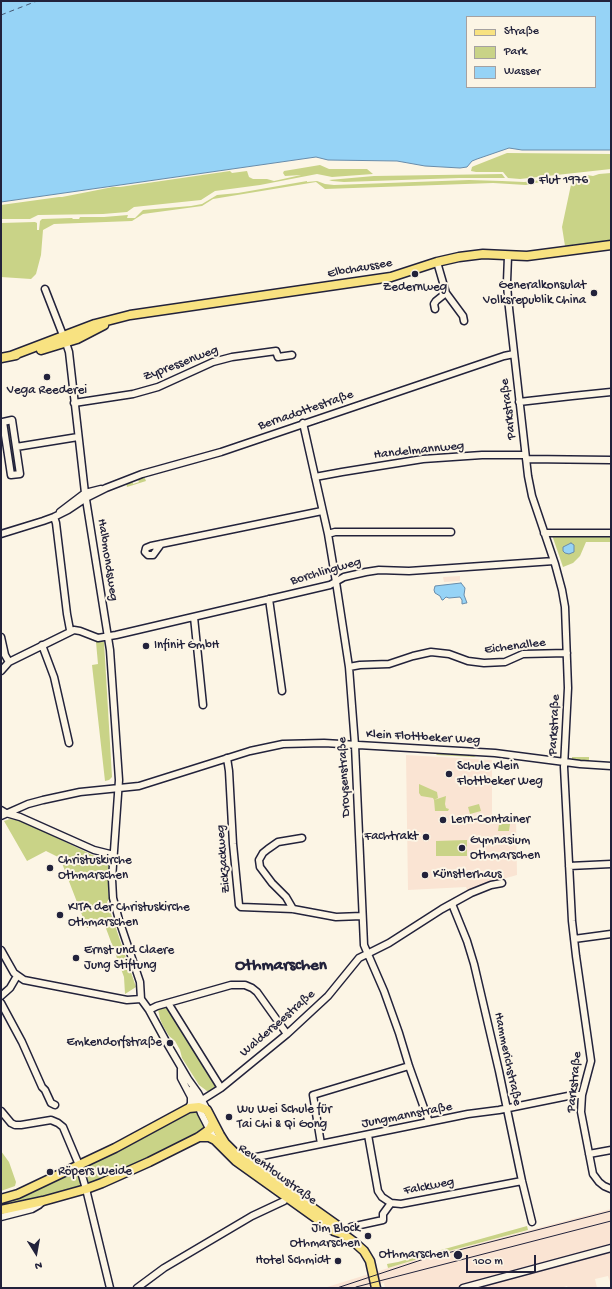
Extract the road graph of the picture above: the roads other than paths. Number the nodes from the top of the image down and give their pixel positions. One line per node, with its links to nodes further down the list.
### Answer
1 (611, 245): 2 (main road, Elbchaussee)
2 (508, 256): 3 (main road, Elbchaussee); 9 (street, Parkstraße)
3 (437, 262): 5 (street); 8 (main road, Elbchaussee)
4 (45, 289): 8 (street, Halbmondsweg)
5 (446, 293): 6 (street); 7 (street)
6 (435, 309)
7 (464, 321)
8 (65, 339): 11 (main road, Elbchaussee); 14 (street, Halbmondsweg)
9 (514, 354): 13 (street, Parkstraße); 15 (street, Bernadottestraße)
10 (292, 355): 14 (street, Zypressenweg)
11 (1, 358)
12 (611, 392): 13 (street)
13 (519, 402): 18 (street, Parkstraße)
14 (74, 403): 16 (street, Halbmondsweg)
15 (303, 423): 20 (street, Droysenstraße); 21 (street, Bernadottestraße)
16 (78, 437): 17 (street); 21 (street, Halbmondsweg)
17 (16, 447): 17 (street)
18 (525, 457): 19 (street, Handelmannweg); 20 (street, Handelmannweg); 25 (street, Parkstraße)
19 (611, 460)
20 (315, 477): 22 (street, Droysenstraße)
21 (86, 496): 23 (street, Bernadottestraße); 36 (street, Halbmondsweg)
22 (322, 511): 28 (street, Droysenstraße); 29 (street)
23 (54, 517): 27 (street, Bernadottestraße); 34 (street)
24 (451, 532): 28 (street)
25 (544, 533): 26 (street); 30 (street, Parkstraße)
26 (611, 533)
27 (1, 534)
28 (328, 534): 31 (street, Droysenstraße)
29 (161, 544)
30 (554, 561): 31 (street, Borchlingweg); 38 (street, Parkstraße)
31 (336, 582): 32 (street, Borchlingweg); 40 (street, Droysenstraße)
32 (269, 599): 33 (street, Borchlingweg); 42 (street)
33 (194, 617): 36 (street, Borchlingweg); 43 (street)
34 (70, 630): 36 (street); 37 (street)
35 (1, 637): 39 (street)
36 (108, 637): 49 (street, Halbmondsweg)
37 (42, 645): 39 (street); 44 (street)
38 (567, 653): 40 (street, Eichenallee); 47 (street, Parkstraße)
39 (9, 662): 41 (street)
40 (349, 667): 45 (street, Droysenstraße)
41 (1, 671)
42 (282, 691)
43 (203, 705)
44 (69, 743)
45 (355, 745): 46 (street, Klein Flottbeker Weg); 47 (street, Klein Flottbeker Weg); 58 (street, Droysenstraße)
46 (226, 758): 49 (street, Klein Flottbeker Weg); 57 (street, Zickzackweg)
47 (564, 762): 48 (street, Klein Flottbeker Weg); 54 (street, Parkstraße)
48 (611, 766)
49 (119, 788): 50 (street, Klein Flottbeker Weg); 52 (street)
50 (3, 813): 52 (street)
51 (302, 838): 57 (street)
52 (114, 855): 65 (street)
53 (611, 864): 54 (street)
54 (569, 866): 60 (street, Parkstraße)
55 (502, 883): 56 (street, Walderseestraße)
56 (452, 904): 62 (street, Walderseestraße); 77 (street, Hammerichstraße)
57 (293, 910): 58 (street, Zickzackweg)
58 (362, 916): 62 (street, Droysenstraße)
59 (611, 934): 60 (street)
60 (574, 938): 73 (street, Parkstraße)
61 (1, 950): 63 (street)
62 (366, 953): 69 (street, Walderseestraße); 70 (street, Droysenstraße)
63 (16, 976): 64 (street); 65 (street)
64 (1, 996)
65 (141, 999): 68 (street, Reventlowstraße)
66 (1, 1003): 75 (street)
67 (168, 1003): 68 (street); 69 (street); 72 (street)
68 (149, 1010): 71 (street, Reventlowstraße)
69 (287, 1034): 72 (street, Walderseestraße)
70 (409, 1066): 80 (street, Droysenstraße); 85 (street)
71 (181, 1067): 74 (street, Reventlowstraße); 76 (street)
72 (221, 1088): 74 (street, Walderseestraße)
73 (582, 1095): 77 (street, Jungmannstraße); 87 (street, Parkstraße)
74 (200, 1103): 76 (main road, Walderseestraße); 78 (main road, Walderseestraße); 81 (street, Reventlowstraße)
75 (55, 1105)
76 (189, 1108): 89 (main road, Walderseestraße)
77 (506, 1108): 80 (street, Jungmannstraße); 90 (street, Hammerichstraße)
78 (207, 1110): 81 (main road, Reventlowstraße)
79 (1, 1111): 89 (street)
80 (429, 1122): 82 (street, Jungmannstraße)
81 (211, 1125): 83 (main road); 84 (street, Reventlowstraße); 88 (main road, Reventlowstraße)
82 (368, 1135): 85 (street, Jungmannstraße); 96 (street, Falckweg)
83 (199, 1137): 84 (main road); 91 (main road)
84 (216, 1140): 88 (main road, Reventlowstraße)
85 (321, 1144): 88 (street, Jungmannstraße)
86 (611, 1150): 87 (street)
87 (588, 1154): 92 (street, Parkstraße)
88 (239, 1160): 93 (main road, Reventlowstraße); 100 (main road, Reventlowstraße)
89 (79, 1165): 91 (street); 94 (main road, Walderseestraße)
90 (522, 1181): 96 (street, Falckweg); 99 (street, Hammerichstraße)
91 (86, 1189): 95 (main road); 102 (street)
92 (611, 1189)
93 (286, 1197): 100 (main road, Reventlowstraße); 103 (street)
94 (1, 1199)
95 (43, 1201): 97 (main road); 98 (street)
96 (391, 1203): 100 (street)
97 (1, 1210)
98 (1, 1217)
99 (532, 1222)
100 (343, 1234): 104 (main road, Reventlowstraße)
101 (611, 1248): 105 (street)
102 (110, 1288)
103 (137, 1288)
104 (376, 1288)
105 (463, 1288)

